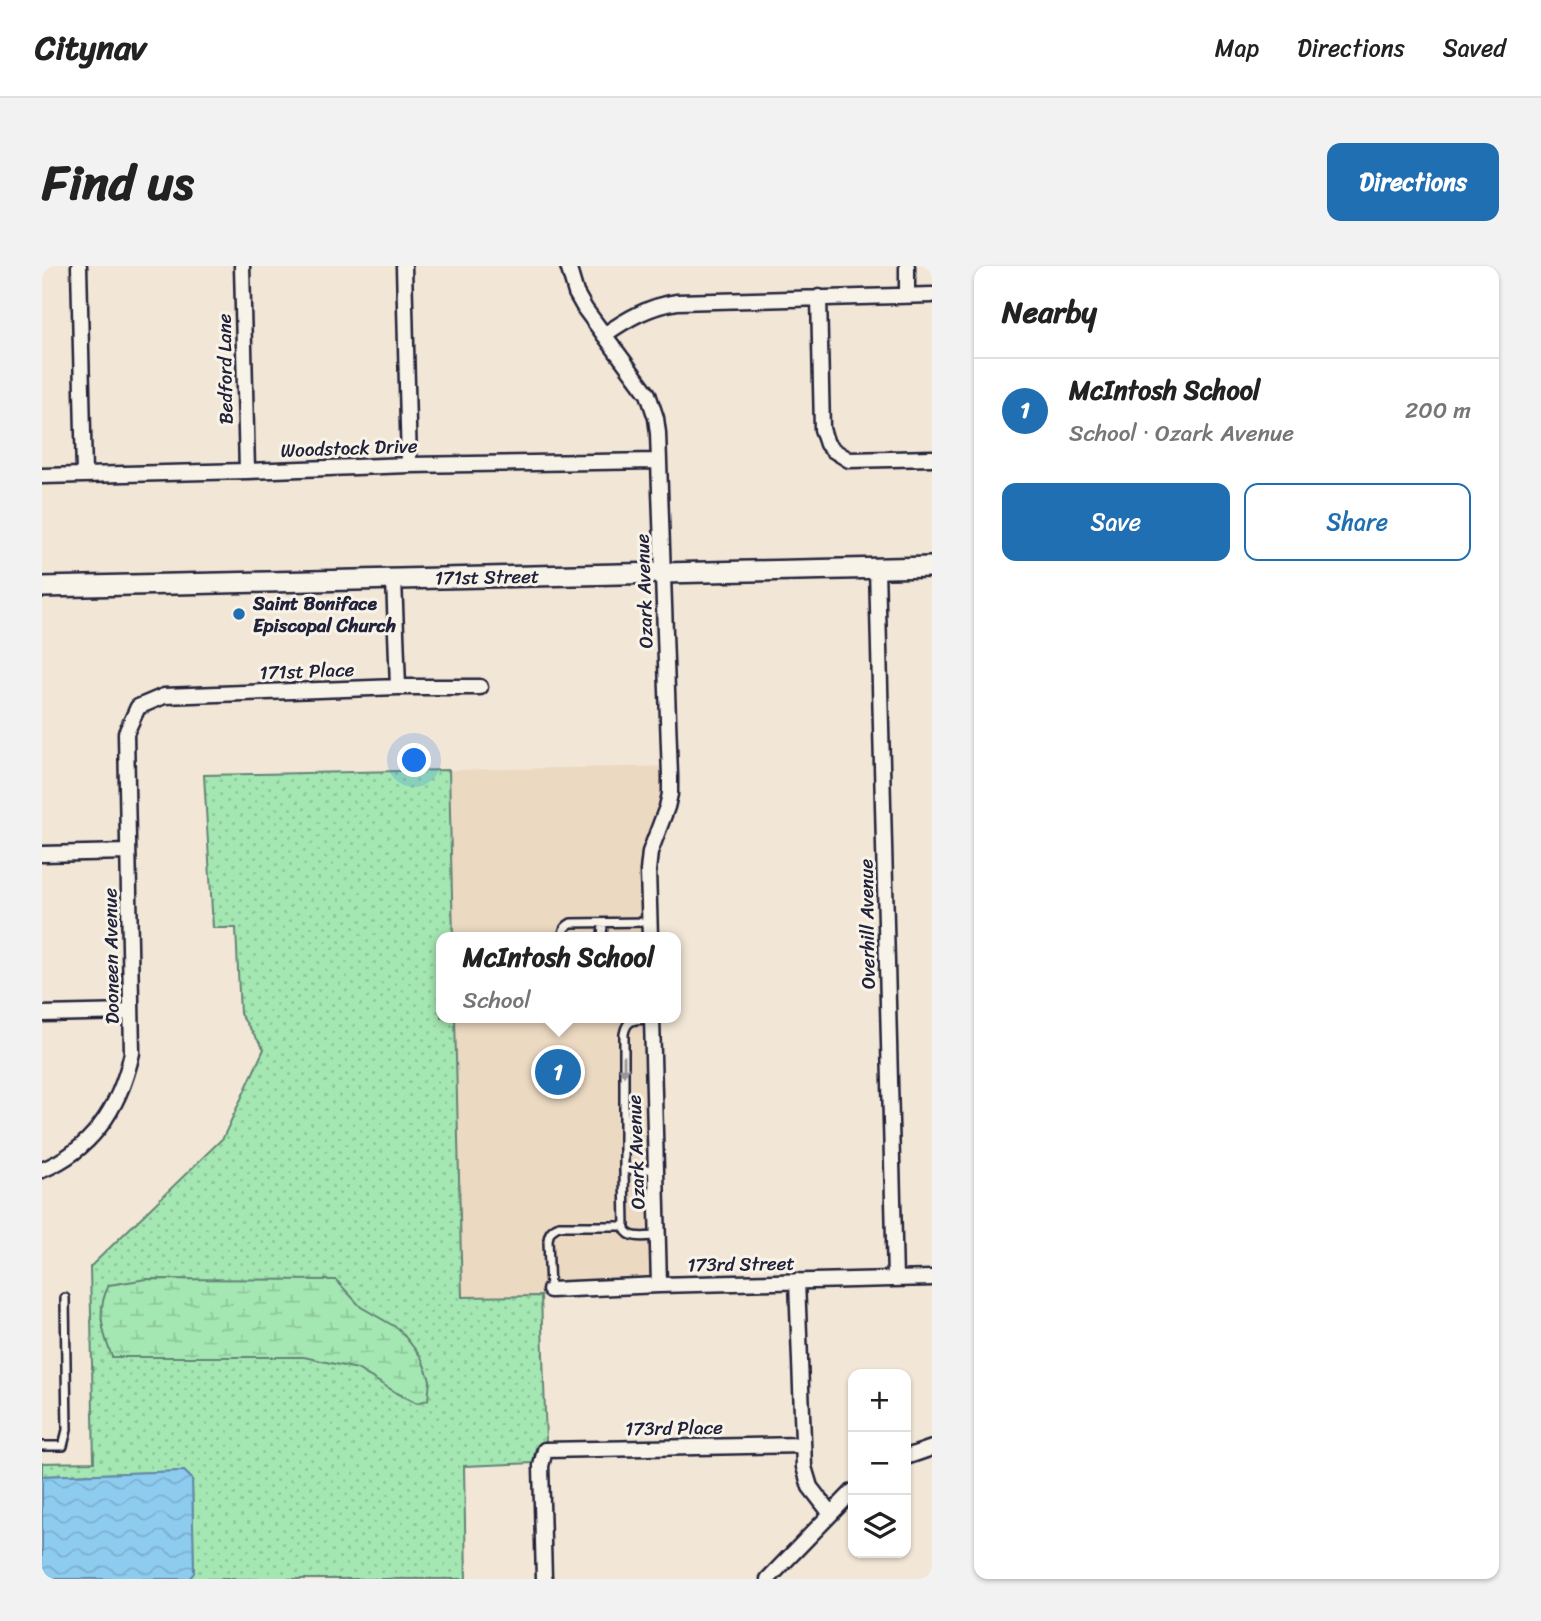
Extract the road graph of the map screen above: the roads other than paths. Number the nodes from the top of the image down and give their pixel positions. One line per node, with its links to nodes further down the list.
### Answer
1 (79, 266): 14 (street)
2 (242, 266): 13 (street, Bedford Lane)
3 (404, 266): 12 (street)
4 (568, 266): 9 (street, Ozark Avenue)
5 (907, 266): 6 (street)
6 (907, 295): 7 (street); 8 (street)
7 (932, 295)
8 (819, 297): 9 (street); 10 (street)
9 (604, 335): 11 (street, Ozark Avenue)
10 (932, 458)
11 (658, 461): 12 (street, Woodstock Drive); 18 (street, Ozark Avenue)
12 (409, 465): 13 (street, Woodstock Drive)
13 (247, 471): 14 (street, Woodstock Drive)
14 (84, 474): 15 (street, Woodstock Drive)
15 (42, 476)
16 (932, 567): 17 (street, 171st Street)
17 (877, 568): 18 (street, 171st Street); 41 (street, Overhill Avenue)
18 (663, 573): 19 (street, 171st Street); 26 (street, Ozark Avenue)
19 (394, 579): 20 (street, 171st Street); 21 (street)
20 (42, 587)
21 (398, 687): 22 (street, 171st Place); 23 (street, 171st Place)
22 (480, 687)
23 (138, 707): 24 (street, Dooneen Avenue)
24 (128, 852): 25 (street); 31 (street, Dooneen Avenue)
25 (42, 854)
26 (649, 922): 27 (lane); 30 (street, Ozark Avenue)
27 (603, 923): 28 (lane); 29 (lane)
28 (563, 932)
29 (603, 932)
30 (650, 932)
31 (131, 1012): 32 (street); 36 (street, Dooneen Avenue)
32 (42, 1014)
33 (627, 1023): 37 (lane, one-way to 37)
34 (652, 1023): 35 (street, Ozark Avenue)
35 (656, 1169): 37 (lane); 39 (street, Ozark Avenue)
36 (42, 1170)
37 (624, 1170): 38 (lane)
38 (625, 1226): 39 (lane); 44 (lane)
39 (658, 1236): 43 (street, Ozark Avenue)
40 (932, 1278): 41 (street, 173rd Street)
41 (895, 1279): 42 (street, 173rd Street)
42 (797, 1281): 43 (street, 173rd Street); 46 (street)
43 (659, 1285): 44 (street, 173rd Street)
44 (550, 1290)
45 (65, 1298): 47 (lane)
46 (802, 1445): 51 (street); 52 (street, 173rd Place)
47 (42, 1446)
48 (932, 1448): 49 (street)
49 (911, 1455)
50 (849, 1495): 51 (street)
51 (831, 1514): 53 (street)
52 (544, 1579)
53 (768, 1579)

